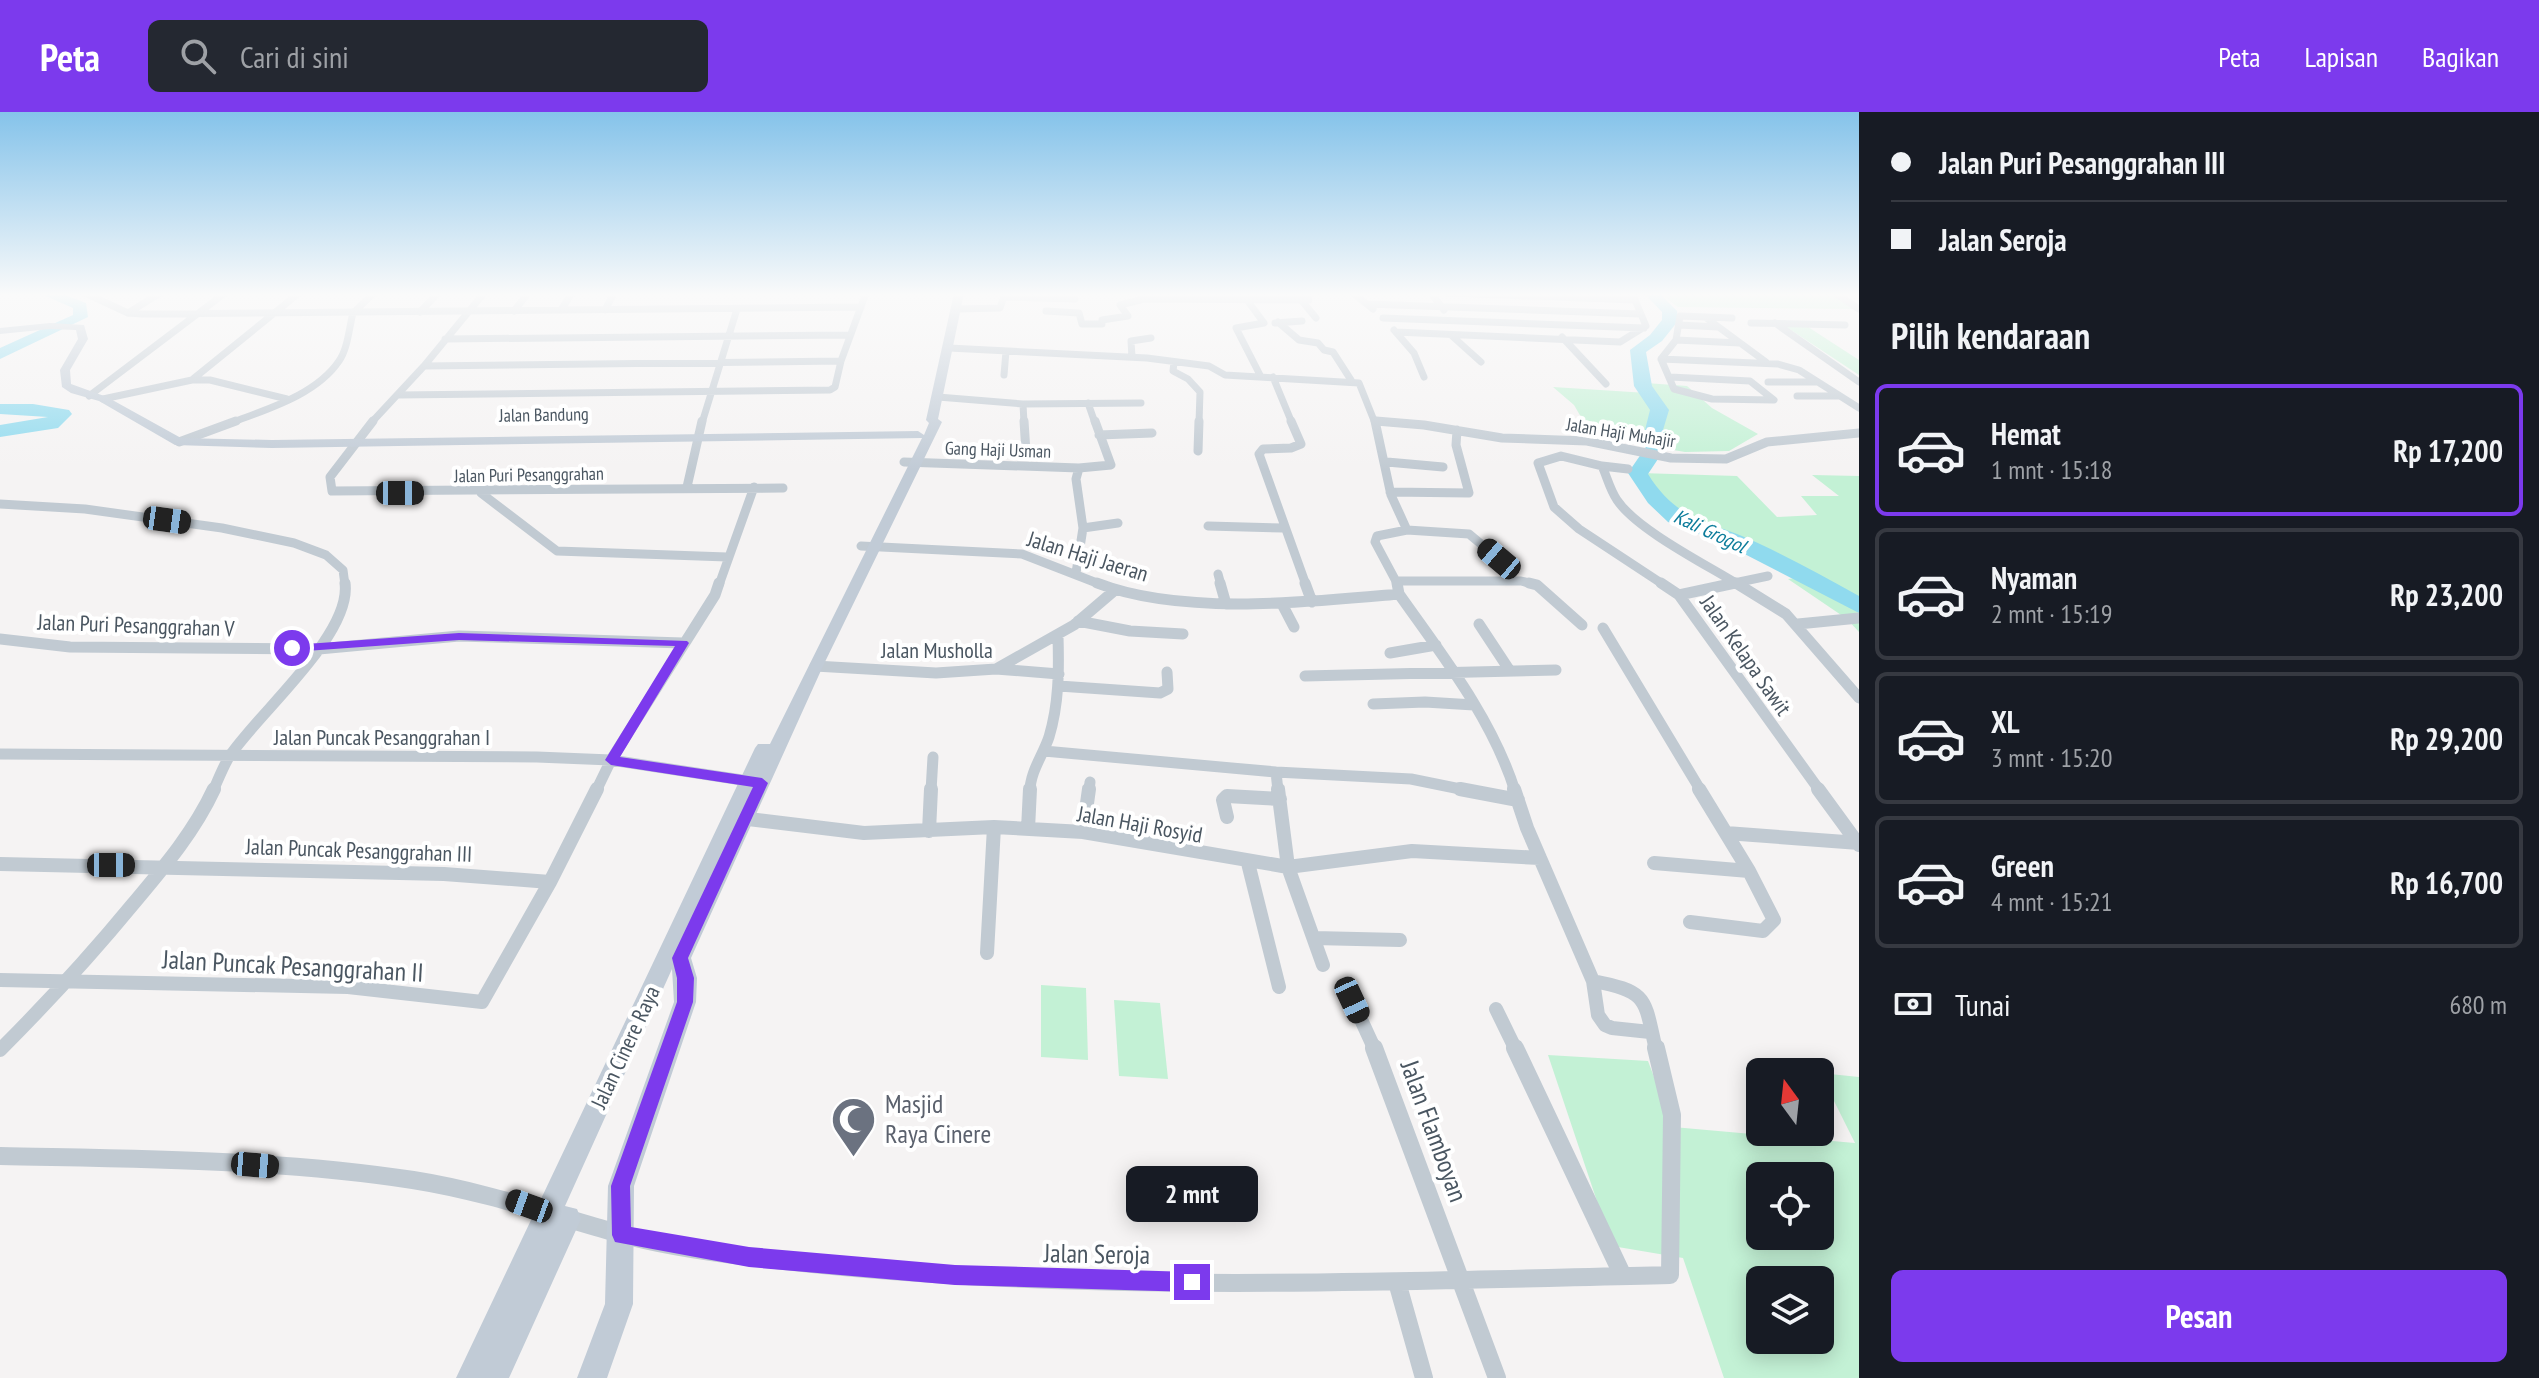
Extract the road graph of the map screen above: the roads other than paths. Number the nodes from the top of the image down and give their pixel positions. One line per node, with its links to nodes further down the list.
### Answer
1 (75, 352): 42 (main road)
2 (148, 352): 42 (street)
3 (227, 352): 33 (street)
4 (343, 352): 47 (street)
5 (435, 352): 27 (street)
6 (724, 352): 23 (street)
7 (844, 352): 22 (street)
8 (948, 352): 45 (main road, Jalan Cinere Raya)
9 (1006, 352): 28 (street)
10 (1029, 352): 20 (street)
11 (1132, 352): 20 (street)
12 (1248, 352): 29 (street)
13 (1333, 352): 34 (street)
14 (1413, 352): 31 (street)
15 (1470, 352): 25 (street)
16 (1575, 352): 38 (street)
17 (1666, 352): 21 (street)
18 (1752, 352): 26 (street)
19 (1816, 352): 37 (street)
20 (1132, 357): 24 (street)
21 (1661, 359): 26 (street); 32 (street)
22 (841, 361): 23 (street); 40 (street)
23 (722, 362): 27 (street); 40 (street)
24 (1174, 362): 29 (street); 65 (street)
25 (1481, 362)
26 (1766, 362): 36 (street)
27 (424, 366): 41 (street)
28 (1004, 375)
29 (1261, 377): 30 (street)
30 (1273, 377): 34 (street); 83 (street)
31 (1424, 377)
32 (1670, 377): 32 (street)
33 (192, 380): 46 (street); 47 (street)
34 (1351, 380): 53 (street)
35 (1768, 382): 36 (street)
36 (1818, 382): 44 (street)
37 (1859, 382)
38 (1606, 384)
39 (994, 389): 48 (street)
40 (714, 392): 41 (street); 59 (street)
41 (398, 395): 62 (street)
42 (89, 396): 46 (main road, Jalan Bandung)
43 (1797, 396): 44 (street)
44 (1839, 396): 52 (street)
45 (938, 397): 48 (street); 54 (main road, Jalan Cinere Raya)
46 (103, 399): 58 (main road, Jalan Bandung)
47 (287, 399): 60 (street)
48 (993, 401): 51 (street)
49 (1088, 403): 50 (street); 51 (street); 61 (street)
50 (1141, 403)
51 (1023, 404): 66 (street)
52 (1859, 408)
53 (1376, 421): 55 (street, Jalan Haji Muhajir); 68 (street)
54 (924, 428): 59 (main road, Jalan Bandung); 69 (main road, Jalan Cinere Raya)
55 (1457, 430): 63 (street, Jalan Haji Muhajir); 77 (street)
56 (1152, 433): 61 (street)
57 (1859, 433): 63 (street, Jalan Haji Muhajir)
58 (167, 434): 60 (main road, Jalan Bandung); 64 (main road, Jalan Bandung)
59 (699, 434): 62 (main road, Jalan Bandung); 74 (street)
60 (194, 435): 62 (main road, Jalan Bandung); 64 (street)
61 (1099, 435): 72 (street)
62 (356, 439): 64 (main road, Jalan Bandung); 78 (street, Jalan Puri Pesanggrahan)
63 (1557, 439): 67 (street)
64 (179, 442)
65 (1198, 451)
66 (1026, 452)
67 (1565, 456): 70 (street); 94 (street, Jalan Kelapa Sawit)
68 (1387, 462): 71 (street); 77 (street)
69 (910, 463): 72 (street, Gang Haji Usman); 85 (main road, Jalan Cinere Raya)
70 (1602, 466): 73 (street); 91 (street)
71 (1443, 467)
72 (1079, 468): 82 (street, Gang Haji Usman)
73 (1628, 469)
74 (687, 487): 75 (street, Jalan Puri Pesanggrahan); 78 (street, Jalan Puri Pesanggrahan)
75 (754, 487): 76 (street, Jalan Puri Pesanggrahan); 86 (street, Jalan Puncak Pesanggrahan II)
76 (783, 488)
77 (1390, 492): 84 (street)
78 (481, 493): 86 (street)
79 (0, 504): 110 (street)
80 (1118, 523): 82 (street)
81 (1208, 526): 83 (street)
82 (1083, 528): 88 (street, Gang Haji Usman)
83 (1283, 528): 95 (street)
84 (1407, 530): 87 (street); 92 (street)
85 (867, 546): 88 (street, Jalan Haji Jaeran); 112 (main road, Jalan Cinere Raya); 129 (main road, Jalan Cinere Raya)
86 (727, 557): 108 (street, Jalan Puncak Pesanggrahan II)
87 (1499, 559)
88 (1076, 573): 93 (street, Jalan Haji Jaeran)
89 (1218, 574): 96 (street)
90 (1768, 576): 91 (street)
91 (1735, 584): 94 (street); 101 (street)
92 (1398, 587): 95 (street, Jalan Haji Jaeran); 102 (street, Jalan Haji Jaeran); 109 (street)
93 (1115, 590): 96 (street, Jalan Haji Jaeran); 99 (street)
94 (1679, 595): 140 (street, Jalan Kelapa Sawit)
95 (1312, 602): 97 (street, Jalan Haji Jaeran)
96 (1226, 604): 97 (street, Jalan Haji Jaeran)
97 (1282, 604): 103 (street)
98 (1859, 618): 101 (street)
99 (1078, 621): 105 (street); 106 (street)
100 (1479, 624): 115 (street)
101 (1798, 624): 120 (street)
102 (1582, 625)
103 (1294, 627)
104 (1603, 628): 139 (street)
105 (1183, 634)
106 (1058, 636): 113 (street); 119 (street)
107 (0, 639): 110 (street, Jalan Puri Pesanggrahan V)
108 (683, 643): 110 (street, Jalan Puri Pesanggrahan V); 127 (street, Jalan Puncak Pesanggrahan II)
109 (1436, 645): 111 (street); 117 (street)
110 (319, 649): 125 (street)
111 (1390, 653)
112 (815, 666): 113 (street, Jalan Musholla); 129 (main road, Jalan Cinere Raya)
113 (996, 669): 119 (street, Jalan Musholla)
114 (1556, 670): 115 (street)
115 (1510, 671): 117 (street)
116 (1167, 672): 119 (street, Jalan Musholla)
117 (1455, 673): 118 (street); 122 (street)
118 (1305, 676)
119 (1059, 680): 123 (street)
120 (1859, 698)
121 (1373, 704): 122 (street)
122 (1474, 705): 132 (street)
123 (1044, 751): 128 (street); 136 (street)
124 (0, 754): 125 (street, Jalan Puncak Pesanggrahan I)
125 (229, 757): 127 (street, Jalan Puncak Pesanggrahan I); 145 (street)
126 (933, 757): 137 (street)
127 (611, 760): 129 (street, Jalan Puncak Pesanggrahan I); 148 (street, Jalan Puncak Pesanggrahan II)
128 (1276, 772): 131 (street); 132 (street)
129 (755, 782): 134 (main road, Jalan Cinere Raya)
130 (1090, 782): 138 (street)
131 (1280, 799): 133 (street); 146 (street)
132 (1518, 800): 141 (street)
133 (1227, 817)
134 (739, 818): 137 (street, Jalan Haji Rosyid); 163 (main road, Jalan Cinere Raya); 164 (main road, Jalan Cinere Raya)
135 (994, 827): 136 (street, Jalan Haji Rosyid); 137 (street, Jalan Haji Rosyid); 152 (street)
136 (1028, 829): 138 (street, Jalan Haji Rosyid)
137 (929, 831)
138 (1083, 832): 142 (street, Jalan Haji Rosyid)
139 (1726, 833): 140 (street); 147 (street)
140 (1858, 843)
141 (1540, 858): 146 (street, Jalan Haji Rosyid); 155 (street)
142 (1248, 863): 146 (street, Jalan Haji Rosyid); 157 (street)
143 (1654, 863): 147 (street)
144 (0, 864): 145 (street, Jalan Puncak Pesanggrahan III)
145 (166, 865): 148 (street, Jalan Puncak Pesanggrahan III); 156 (street)
146 (1288, 867): 150 (street)
147 (1749, 871): 149 (street)
148 (550, 882): 156 (street, Jalan Puncak Pesanggrahan II)
149 (1690, 922)
150 (1314, 938): 151 (street); 153 (street)
151 (1400, 940)
152 (987, 953)
153 (1323, 965)
154 (0, 980): 156 (street)
155 (1593, 981): 160 (street); 160 (street)
156 (68, 982): 161 (street)
157 (1279, 987)
158 (1352, 1000): 166 (street, Jalan Flamboyan)
159 (1496, 1009): 165 (street)
160 (1650, 1032): 165 (street, Jalan Seroja)
161 (0, 1050)
162 (0, 1156): 163 (street, Jalan Seroja)
163 (557, 1216): 164 (street, Jalan Seroja); 168 (main road, Jalan Cinere Raya); 169 (main road, Jalan Cinere Raya)
164 (622, 1235): 167 (street, Jalan Seroja); 170 (main road, Jalan Cinere Raya)
165 (1622, 1274): 166 (street, Jalan Seroja)
166 (1462, 1281): 167 (street, Jalan Seroja); 172 (street, Jalan Flamboyan)
167 (1397, 1282): 171 (street)
168 (471, 1378)
169 (493, 1378)
170 (592, 1378)
171 (1424, 1378)
172 (1497, 1378)

